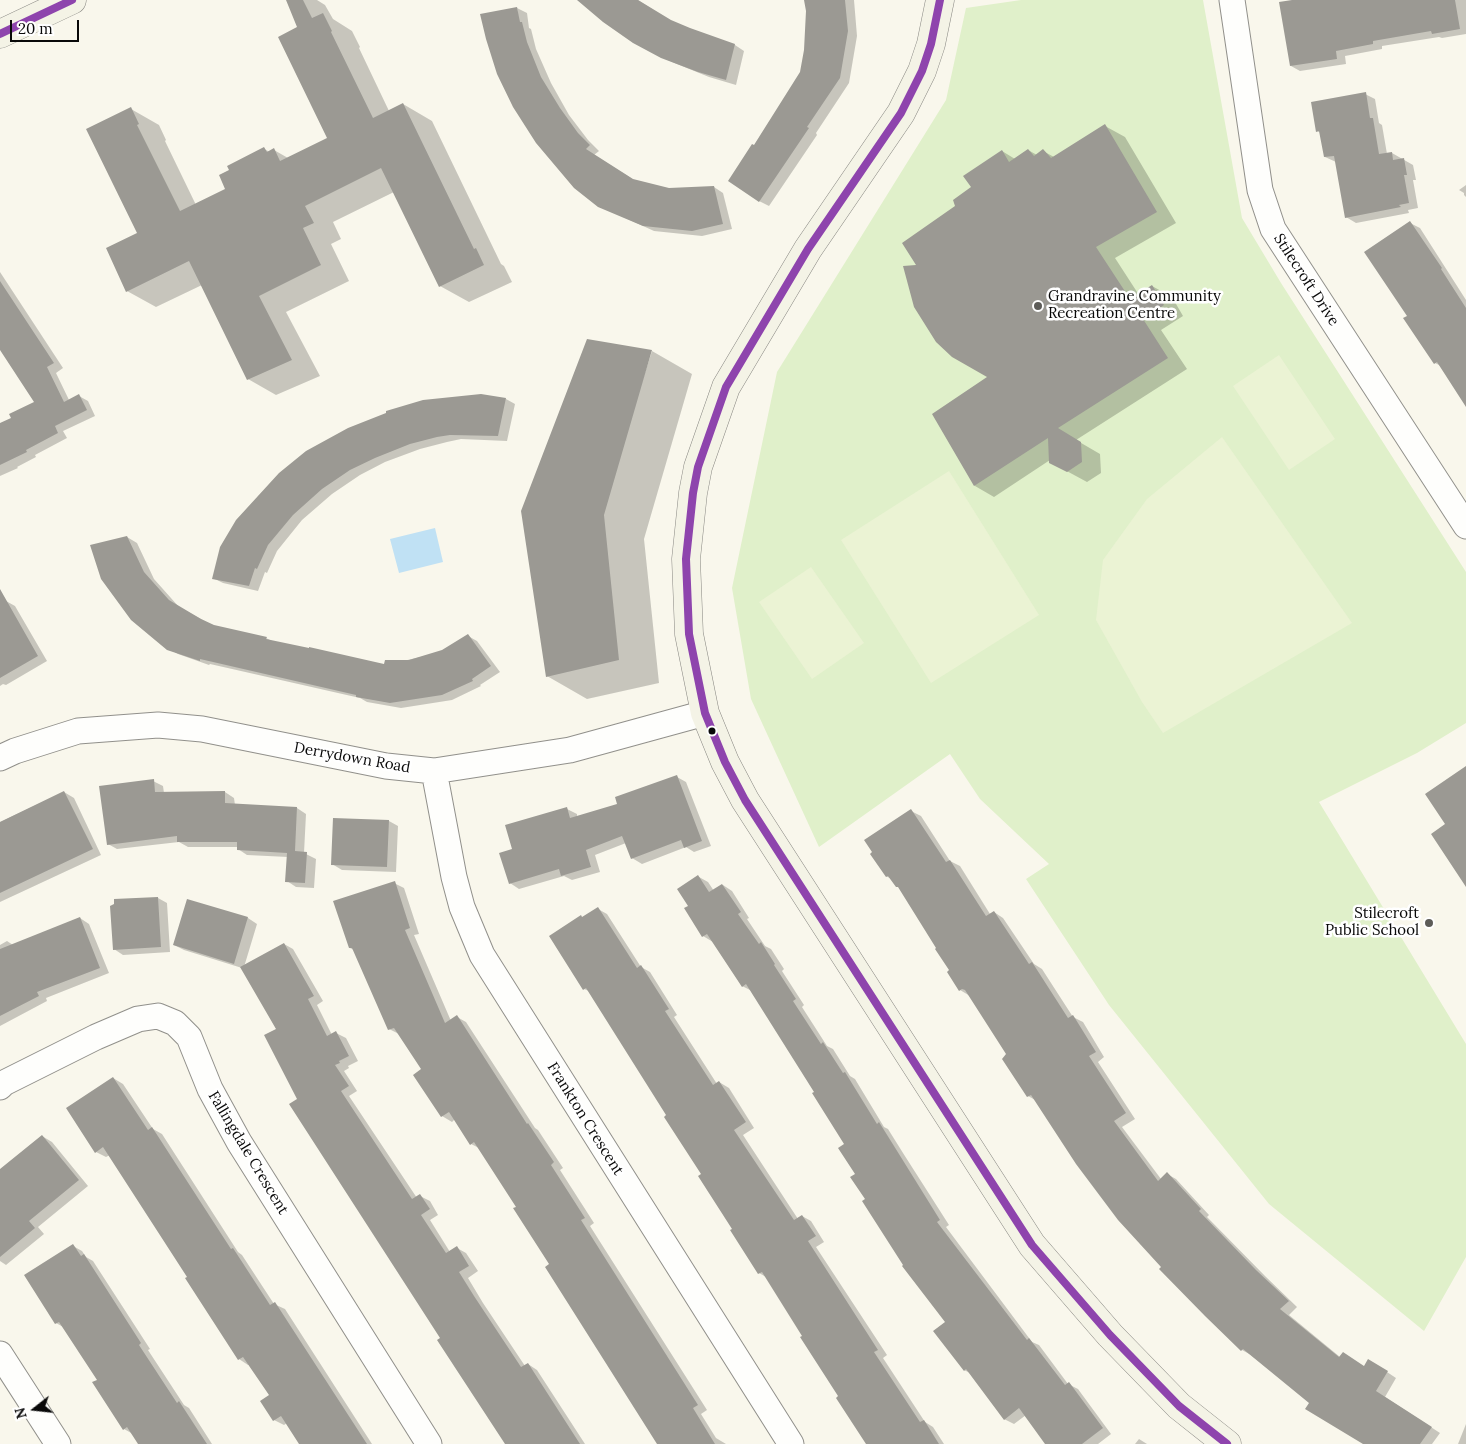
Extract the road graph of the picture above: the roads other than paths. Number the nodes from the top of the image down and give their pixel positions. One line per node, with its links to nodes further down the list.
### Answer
1 (72, 0): 4 (street)
2 (940, 0): 6 (street)
3 (1232, 0): 5 (street, Stilecroft Drive)
4 (0, 34)
5 (1466, 526)
6 (705, 713): 8 (street, Derrydown Road); 14 (street)
7 (0, 758): 8 (street, Derrydown Road)
8 (434, 770): 13 (street, Frankton Crescent)
9 (0, 1087): 12 (street, Fallingdale Crescent)
10 (0, 1354): 11 (street)
11 (58, 1444)
12 (429, 1444)
13 (791, 1444)
14 (1227, 1444)

